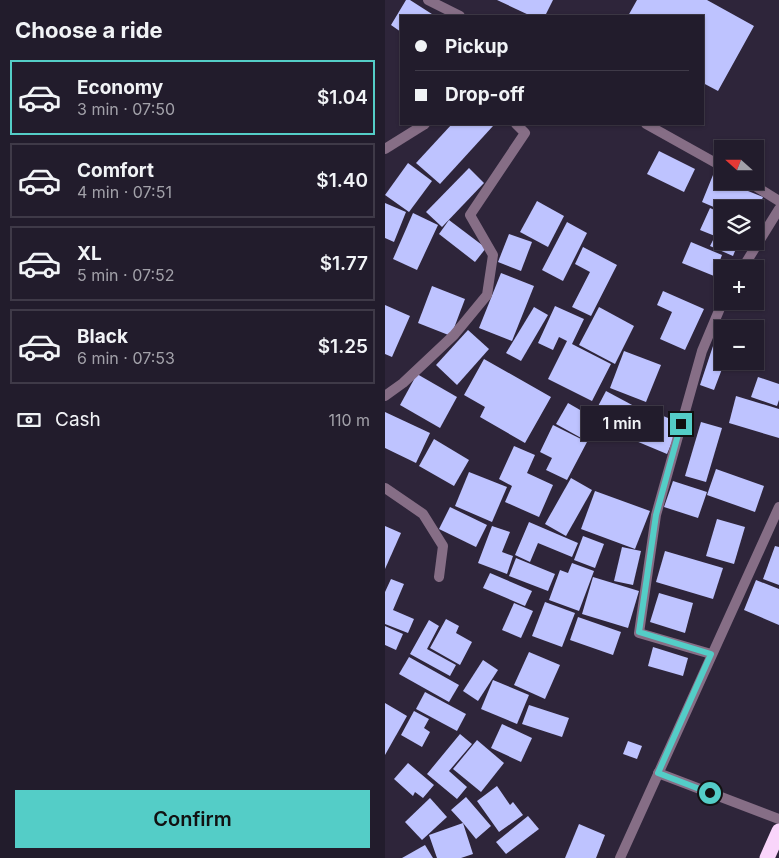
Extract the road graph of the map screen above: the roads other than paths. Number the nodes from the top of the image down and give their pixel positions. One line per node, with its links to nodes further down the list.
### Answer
1 (428, 0): 2 (street)
2 (458, 15)
3 (423, 125): 6 (street)
4 (517, 125): 13 (street)
5 (648, 125): 7 (street)
6 (385, 149)
7 (714, 163)
8 (761, 190): 9 (street)
9 (779, 202)
10 (779, 208): 11 (street)
11 (747, 260)
12 (719, 310): 17 (street)
13 (385, 396)
14 (385, 488): 16 (street)
15 (779, 507): 17 (street)
16 (439, 577)
17 (711, 654): 18 (street)
18 (658, 773): 19 (street); 21 (street)
19 (779, 820)
20 (779, 831): 22 (highway)
21 (620, 858)
22 (767, 858)

